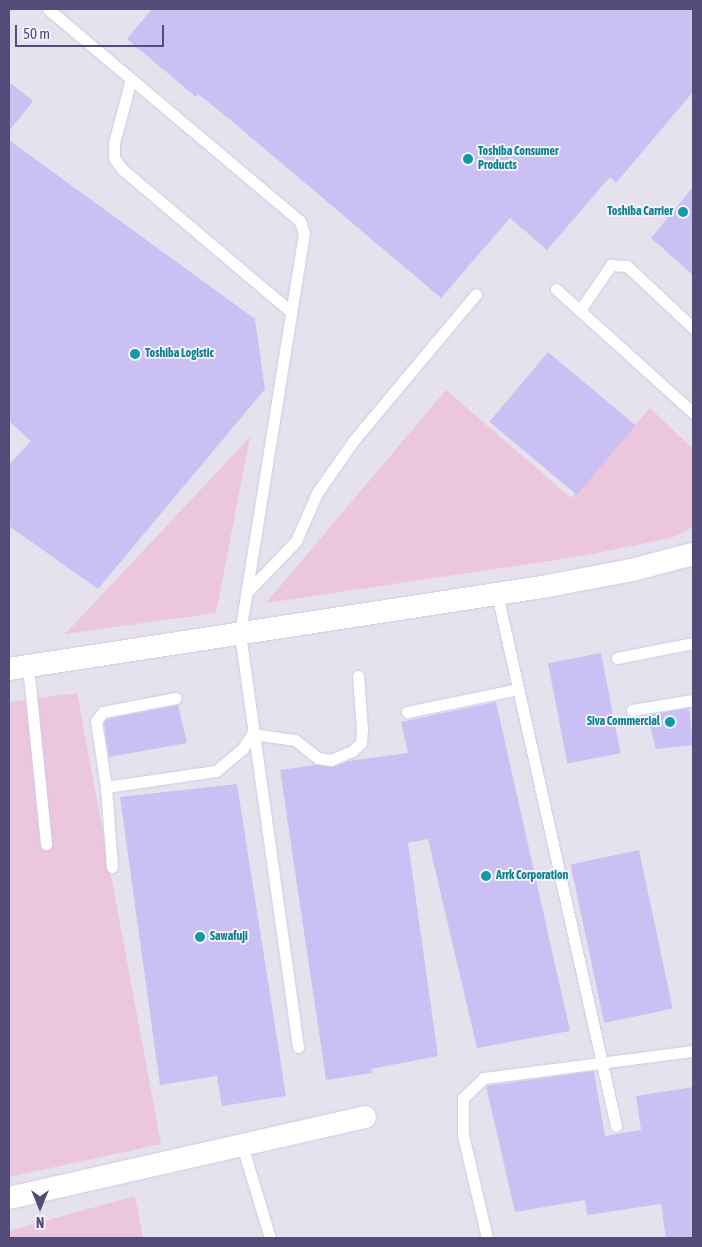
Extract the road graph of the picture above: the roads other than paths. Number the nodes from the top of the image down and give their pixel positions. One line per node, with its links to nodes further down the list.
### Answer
1 (48, 9): 2 (lane)
2 (131, 79): 6 (lane); 6 (lane)
3 (556, 289): 5 (lane)
4 (476, 294): 10 (lane)
5 (580, 310): 7 (lane); 8 (lane)
6 (290, 311): 10 (lane)
7 (693, 328)
8 (693, 413)
9 (693, 554): 11 (street)
10 (247, 592): 12 (lane)
11 (497, 594): 12 (street); 17 (lane)
12 (240, 634): 15 (street); 22 (lane)
13 (693, 643): 14 (lane)
14 (617, 658)
15 (19, 667): 24 (lane)
16 (358, 676): 22 (lane)
17 (518, 689): 21 (lane); 28 (lane)
18 (176, 698): 23 (lane)
19 (693, 700): 20 (lane)
20 (632, 710)
21 (407, 712)
22 (252, 734): 23 (lane); 26 (lane)
23 (106, 787): 25 (lane)
24 (46, 844)
25 (112, 866)
26 (298, 1048)
27 (693, 1051): 28 (lane)
28 (602, 1063): 30 (lane); 34 (lane)
29 (365, 1116): 31 (street)
30 (616, 1126)
31 (242, 1144): 32 (street); 33 (lane)
32 (9, 1198)
33 (270, 1238)
34 (487, 1238)

